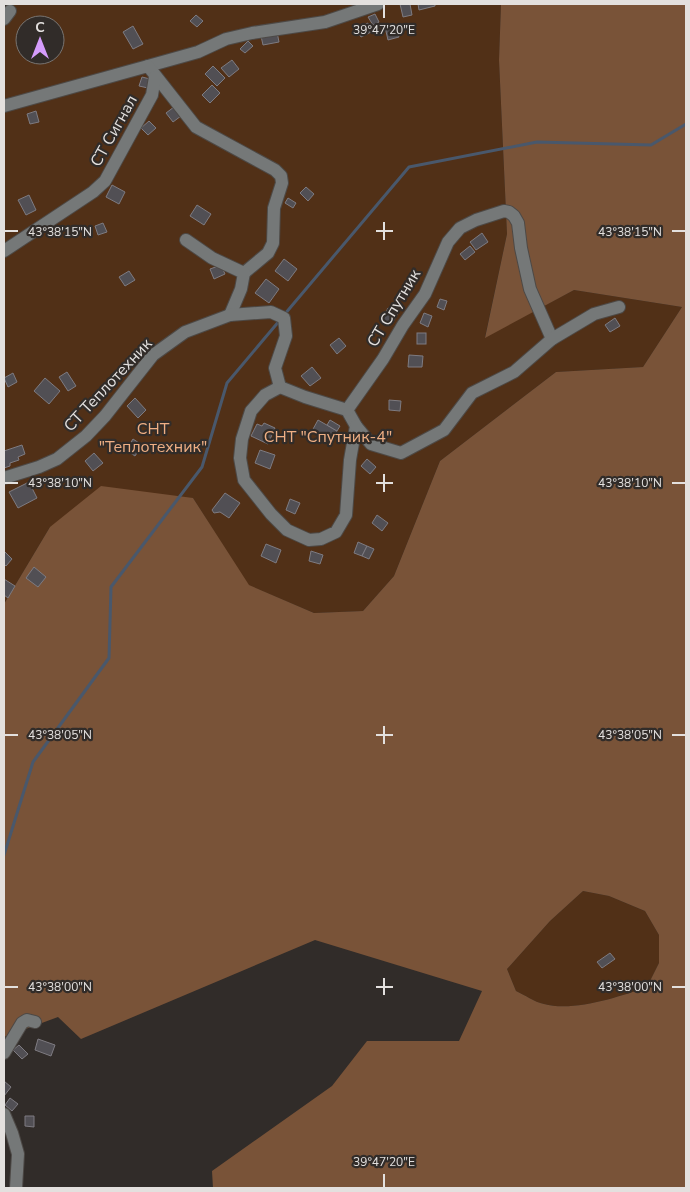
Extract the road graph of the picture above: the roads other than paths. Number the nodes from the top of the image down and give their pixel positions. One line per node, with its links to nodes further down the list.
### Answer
1 (378, 4): 2 (street, СТ Сигнал)
2 (148, 66): 3 (street); 4 (street, СТ Сигнал)
3 (155, 77): 6 (street, СТ Сигнал); 7 (street)
4 (4, 106)
5 (186, 240): 7 (street)
6 (4, 251)
7 (244, 273): 9 (street)
8 (619, 307): 10 (street)
9 (230, 315): 11 (street, СТ Теплотехник); 14 (street, СТ Теплотехник)
10 (552, 339): 12 (street, СТ Спутник); 13 (street)
11 (280, 387): 12 (street); 13 (street)
12 (347, 410): 13 (street)
13 (356, 426)
14 (4, 478)
15 (35, 1022): 16 (street)
16 (4, 1053)
17 (4, 1114): 18 (street)
18 (16, 1188)

